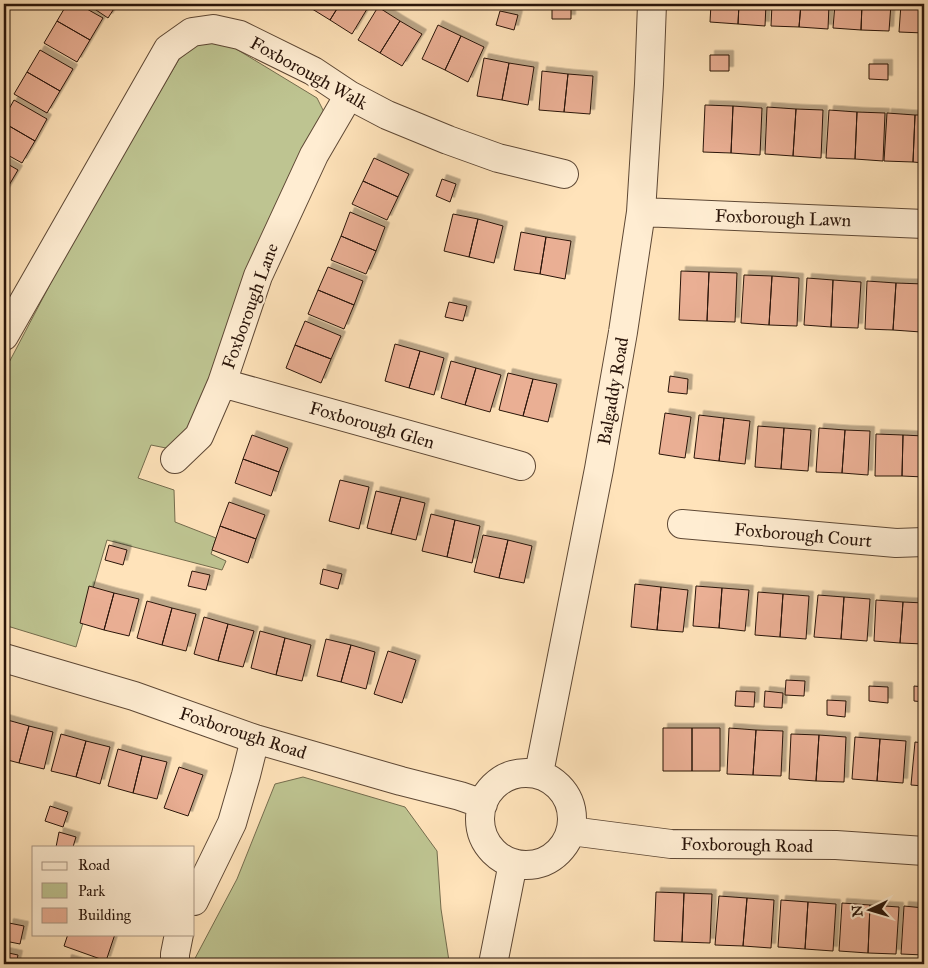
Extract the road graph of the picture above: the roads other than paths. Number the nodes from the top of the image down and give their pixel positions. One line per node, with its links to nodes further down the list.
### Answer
1 (652, 4): 4 (street, Balgaddy Road)
2 (349, 95): 3 (street, Foxborough Walk); 6 (street, Foxborough Walk); 7 (street, Foxborough Lane)
3 (564, 174)
4 (641, 212): 5 (street, Foxborough Lawn); 14 (street, Balgaddy Road)
5 (924, 224)
6 (4, 336)
7 (222, 383): 8 (street, Foxborough Lane); 9 (street, Foxborough Glen)
8 (175, 459)
9 (521, 466)
10 (682, 524): 11 (street, Foxborough Court)
11 (924, 542)
12 (4, 658): 13 (street, Foxborough Road)
13 (255, 739): 15 (street, Foxborough Road); 19 (street)
14 (538, 773): 15 (street); 16 (street)
15 (483, 804): 18 (street)
16 (571, 831): 17 (street, Foxborough Road); 18 (street)
17 (924, 851)
18 (512, 863): 22 (street)
19 (195, 899)
20 (179, 936): 21 (street)
21 (175, 964)
22 (493, 964)

